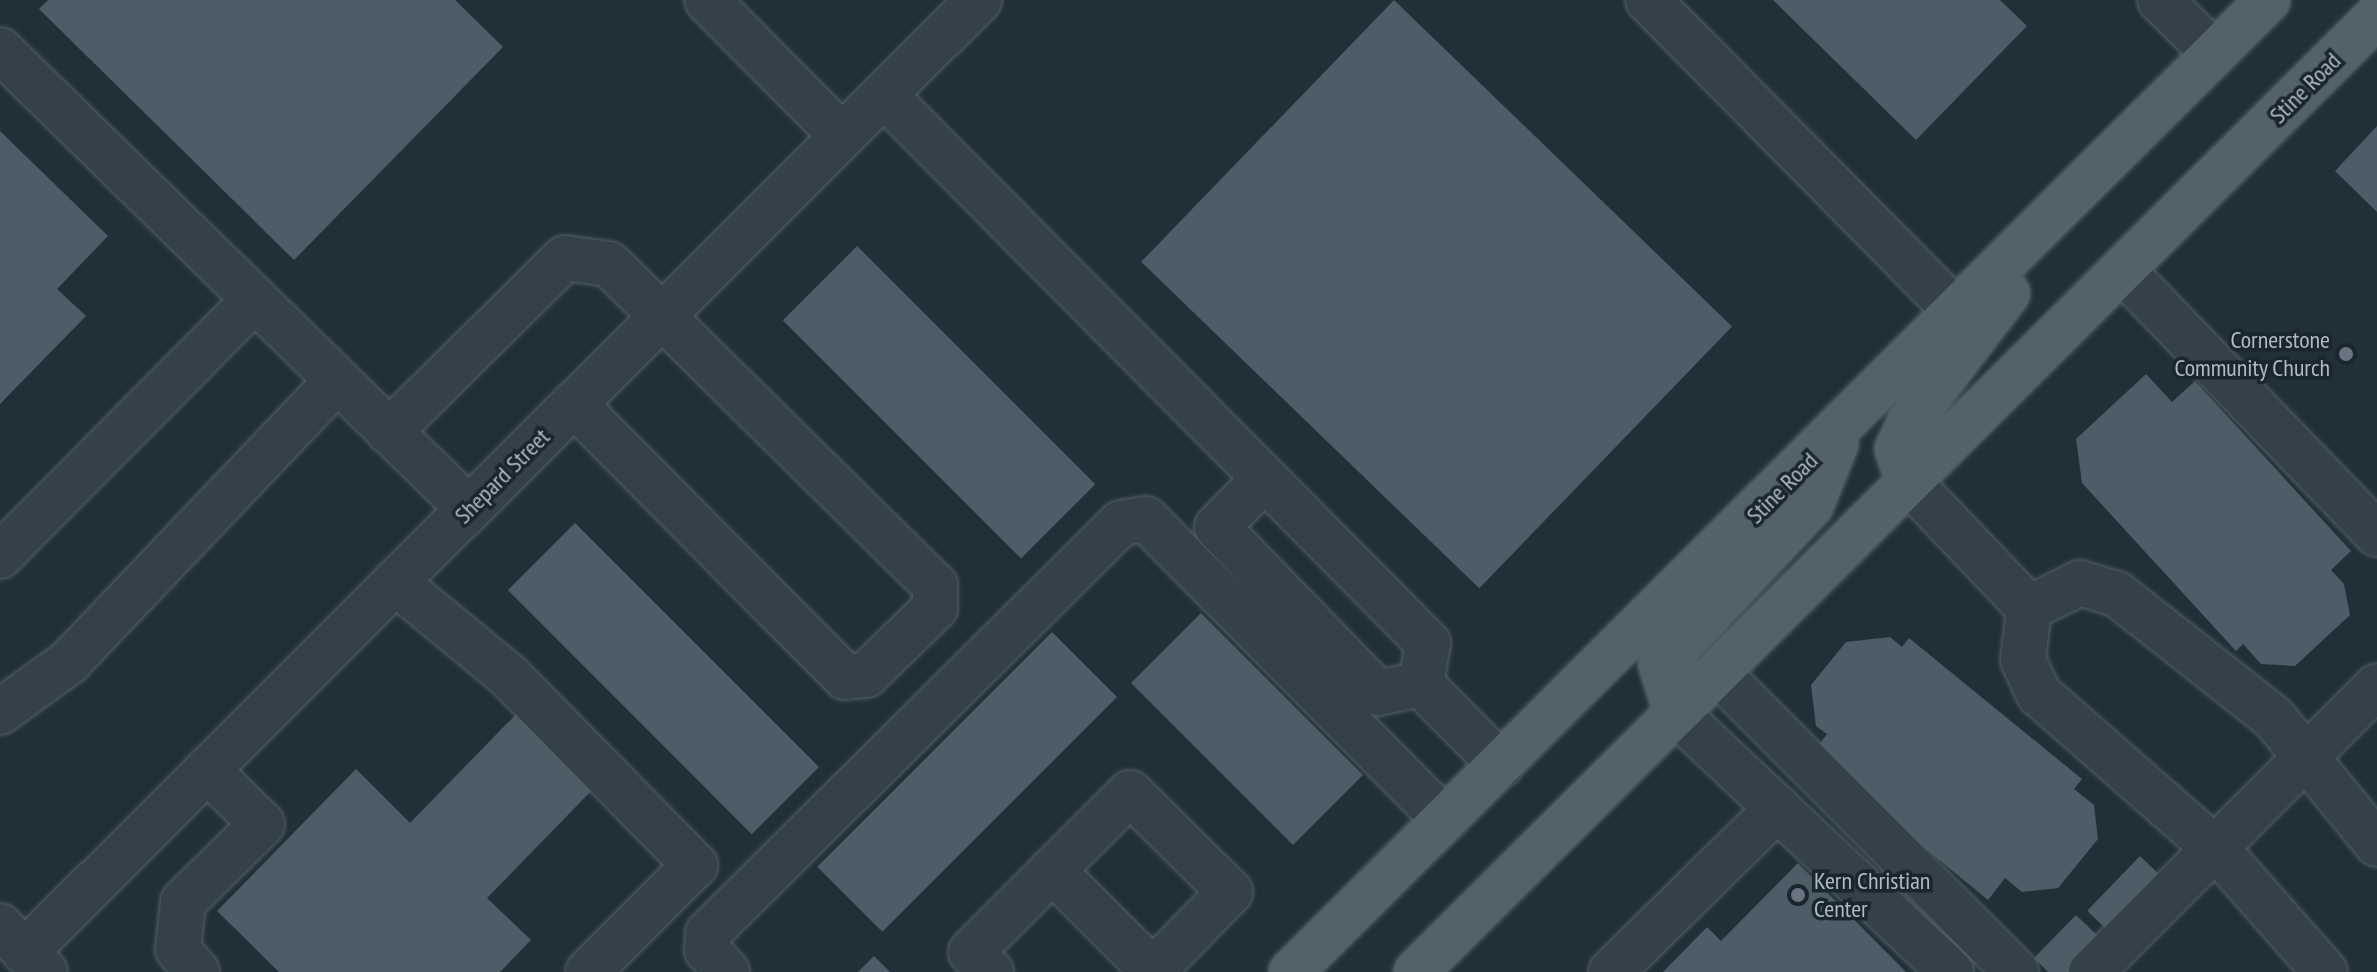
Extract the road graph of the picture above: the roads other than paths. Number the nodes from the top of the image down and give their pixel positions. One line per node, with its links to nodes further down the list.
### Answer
1 (707, 0): 10 (street)
2 (979, 0): 9 (street, Shepard Street)
3 (1648, 0): 14 (street)
4 (2160, 0): 8 (street)
5 (2268, 0): 8 (main road, Stine Road)
6 (2377, 16): 11 (main road, Stine Road)
7 (0, 50): 12 (street)
8 (2214, 53): 14 (main road, Stine Road)
9 (884, 95): 10 (street, Shepard Street); 19 (street)
10 (842, 136): 13 (street, Shepard Street)
11 (2122, 270): 20 (main road, Stine Road); 22 (street)
12 (255, 299): 15 (street); 23 (street)
13 (665, 313): 16 (street, Shepard Street); 16 (street); 18 (street)
14 (1967, 323): 17 (main road, Stine Road); 20 (main road)
15 (337, 381): 18 (street); 29 (street)
16 (574, 404): 21 (street, Shepard Street)
17 (1843, 427): 30 (main road); 32 (main road, Stine Road)
18 (389, 432): 21 (street)
19 (1264, 479): 27 (street); 27 (street)
20 (1908, 481): 25 (street); 26 (main road, Stine Road)
21 (469, 509): 24 (street, Shepard Street)
22 (2377, 534)
23 (0, 556)
24 (395, 582): 33 (street, Shepard Street); 41 (street)
25 (2029, 608): 31 (street); 37 (street)
26 (1717, 672): 30 (main road, Stine Road); 49 (street)
27 (1421, 684): 32 (street)
28 (2377, 686): 31 (street)
29 (0, 712)
30 (1676, 713): 34 (street); 46 (main road, Stine Road)
31 (2305, 756): 36 (street); 37 (street)
32 (1501, 765): 35 (main road, Stine Road)
33 (207, 770): 39 (street, Shepard Street); 40 (street)
34 (1778, 808): 47 (street); 48 (street)
35 (1445, 820): 42 (street); 45 (main road, Stine Road)
36 (2377, 844)
37 (2214, 848): 50 (street); 51 (street)
38 (1052, 870): 43 (street); 44 (street); 44 (street)
39 (23, 950)
40 (197, 972)
41 (588, 972)
42 (727, 972)
43 (991, 972)
44 (1153, 972)
45 (1291, 972)
46 (1416, 972)
47 (1611, 972)
48 (1951, 972)
49 (2016, 972)
50 (2091, 972)
51 (2325, 972)

